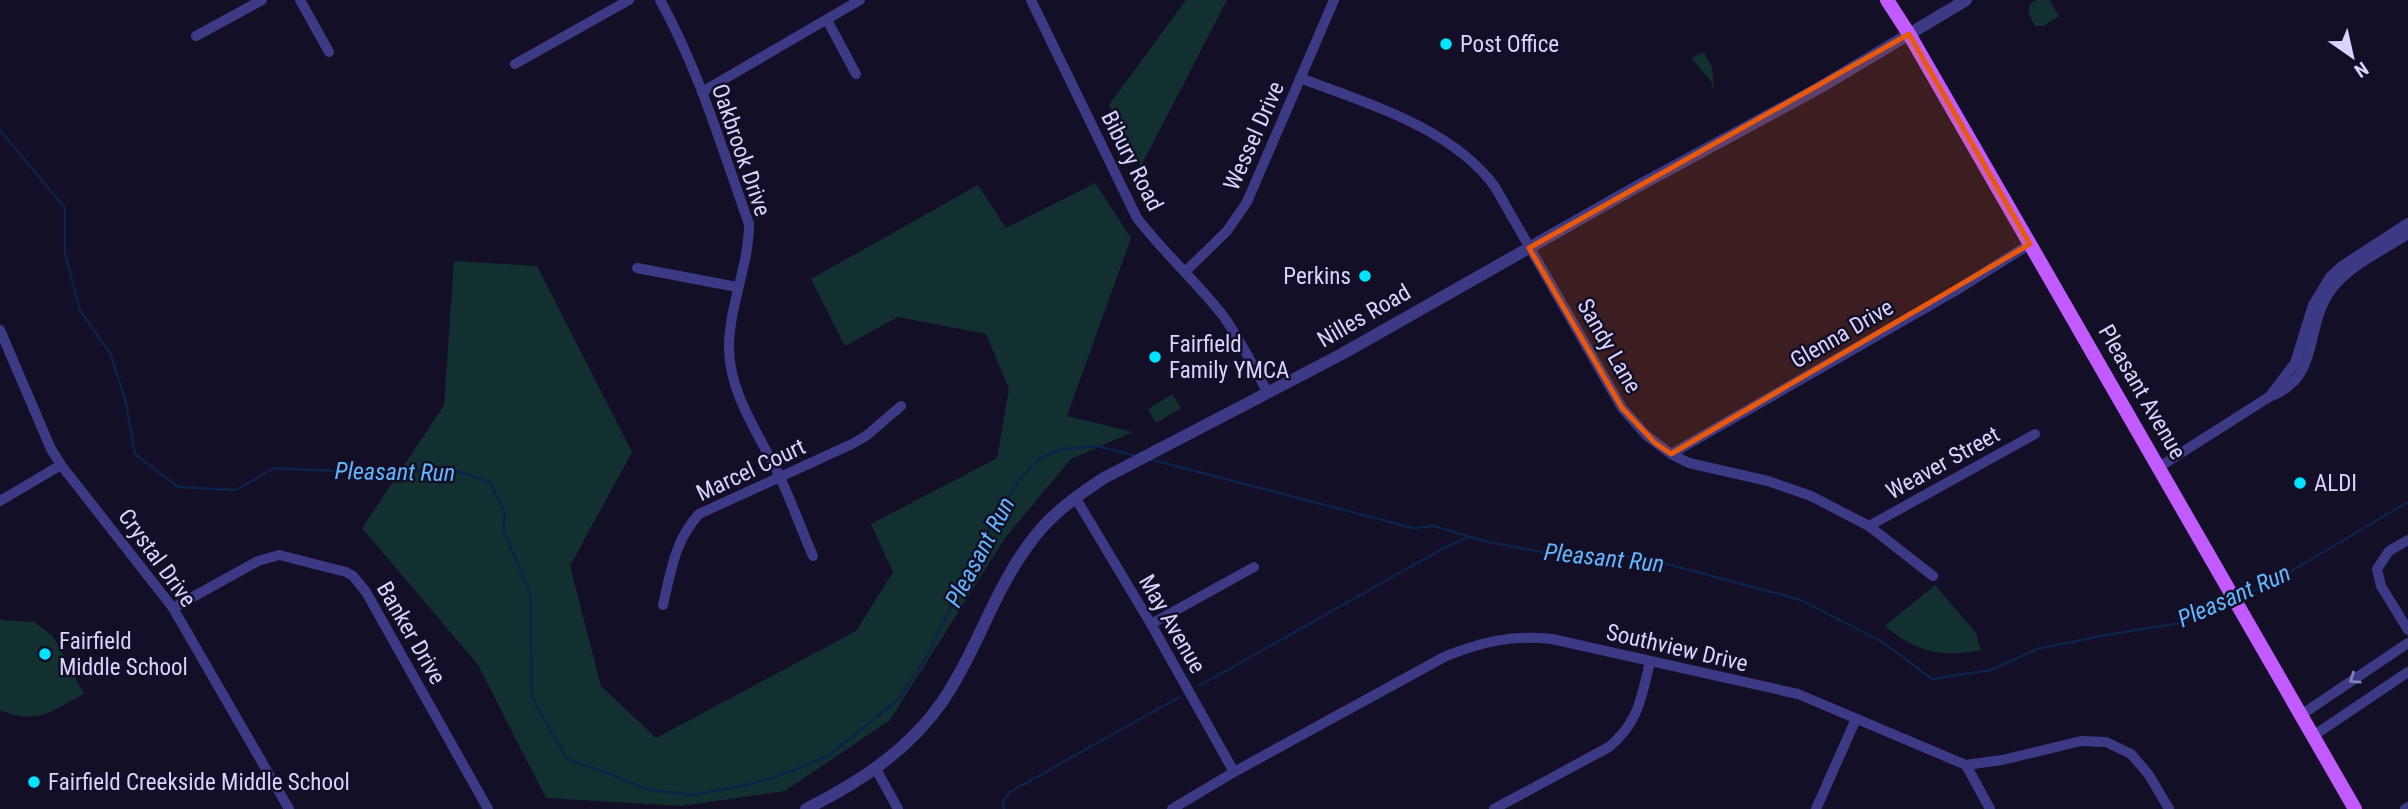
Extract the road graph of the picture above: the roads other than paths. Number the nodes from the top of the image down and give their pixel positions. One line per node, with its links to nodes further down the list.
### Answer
1 (262, 0): 12 (street)
2 (300, 0): 13 (street)
3 (629, 0): 14 (street)
4 (660, 0): 17 (street, Oakbrook Drive)
5 (860, 0): 10 (street)
6 (1031, 0): 23 (street, Bibury Road)
7 (1334, 0): 16 (street, Wessel Drive)
8 (1887, 0): 11 (main road, Pleasant Avenue)
9 (1966, 0): 11 (street, Nilles Road)
10 (827, 20): 15 (street); 17 (street)
11 (1909, 34): 20 (main road, Pleasant Avenue); 21 (street, Nilles Road)
12 (196, 36)
13 (329, 52)
14 (515, 64)
15 (856, 75)
16 (1300, 78): 21 (street, Sandy Lane); 23 (street, Wessel Drive)
17 (702, 92): 24 (street, Oakbrook Drive)
18 (2408, 223): 27 (street)
19 (2408, 234): 27 (street)
20 (2030, 244): 30 (street, Glenna Drive); 32 (main road, Pleasant Avenue)
21 (1529, 248): 26 (street, Nilles Road); 30 (street, Sandy Lane)
22 (638, 268): 24 (street)
23 (1185, 272): 26 (street, Bibury Road)
24 (737, 287): 33 (street, Oakbrook Drive)
25 (0, 330): 31 (street, Crystal Drive)
26 (1268, 393): 34 (street, Nilles Road)
27 (2269, 397): 32 (street)
28 (901, 405): 33 (street, Marcel Court)
29 (2035, 434): 36 (street, Weaver Street)
30 (1671, 454): 36 (street, Sandy Lane)
31 (61, 465): 35 (street); 42 (street, Crystal Drive)
32 (2159, 467): 48 (main road, Pleasant Avenue)
33 (779, 476): 38 (street, Oakbrook Drive); 41 (street, Marcel Court)
34 (1075, 497): 43 (street, May Avenue); 52 (street, Nilles Road)
35 (0, 500)
36 (1869, 526): 40 (street, Sandy Lane)
37 (2408, 540): 44 (street)
38 (813, 556)
39 (1254, 567): 43 (street)
40 (1933, 576)
41 (663, 604)
42 (173, 608): 54 (street, Crystal Drive); 55 (street, Banker Drive)
43 (1151, 624): 53 (street, May Avenue)
44 (2408, 630)
45 (2408, 643): 48 (street, one-way to 48)
46 (1650, 662): 49 (street, Southview Drive); 53 (street, Southview Drive); 59 (street)
47 (2408, 672): 50 (street)
48 (2301, 715): 50 (main road, Pleasant Avenue)
49 (1856, 719): 51 (street, Southview Drive); 60 (street)
50 (2313, 736): 63 (main road, Pleasant Avenue)
51 (1965, 765): 61 (street); 62 (street)
52 (876, 769): 56 (street, Nilles Road); 57 (street)
53 (1234, 772): 58 (street, Southview Drive)
54 (289, 809)
55 (488, 809)
56 (806, 809)
57 (898, 809)
58 (1172, 809)
59 (1494, 809)
60 (1815, 809)
61 (1990, 809)
62 (2169, 809)
63 (2355, 809)

